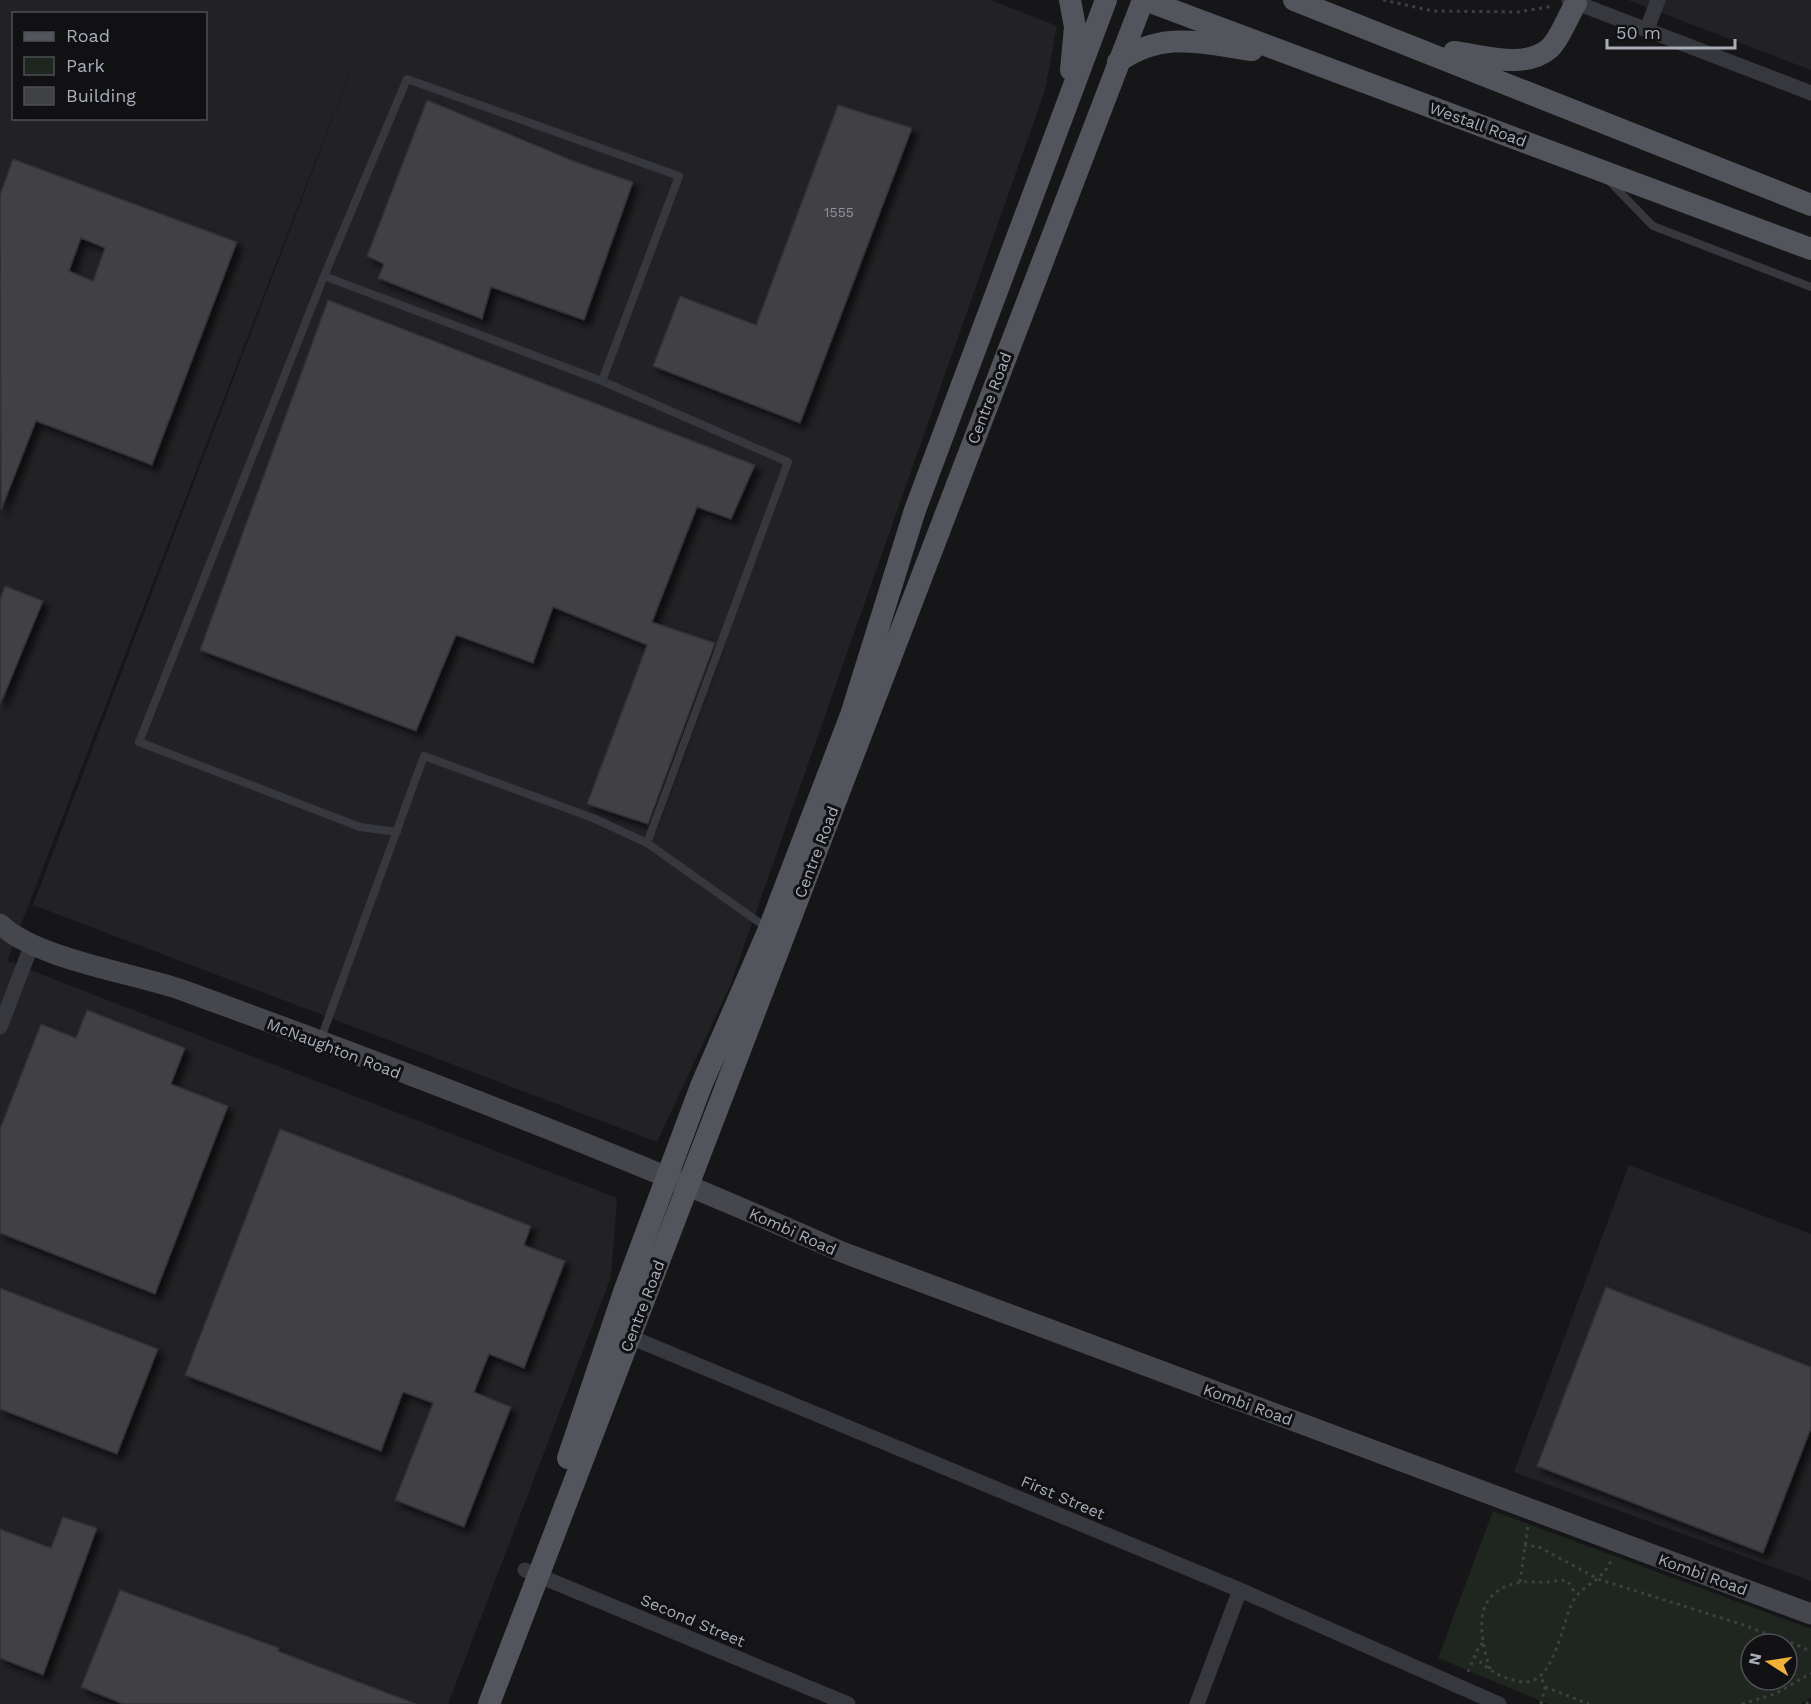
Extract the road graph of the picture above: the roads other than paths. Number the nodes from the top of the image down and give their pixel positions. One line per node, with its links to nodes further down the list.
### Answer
1 (1070, 0): 12 (main road)
2 (1106, 0): 12 (main road, Centre Road)
3 (1144, 0): 9 (main road, Westall Road); 10 (main road, Centre Road)
4 (1294, 0): 8 (main road)
5 (1658, 0): 7 (street)
6 (1572, 1): 7 (street); 8 (main road)
7 (1647, 29): 11 (street)
8 (1414, 45): 14 (main road)
9 (1295, 56): 10 (main road); 13 (main road, Westall Road)
10 (1118, 62): 26 (main road, Centre Road)
11 (1811, 93)
12 (1068, 98): 22 (main road, Centre Road)
13 (1598, 169): 15 (main road, Westall Road); 17 (lane)
14 (1811, 204)
15 (1811, 249)
16 (324, 276): 18 (lane); 18 (lane); 19 (lane)
17 (1811, 286)
18 (602, 381): 20 (lane)
19 (397, 832): 20 (lane); 25 (lane)
20 (647, 843): 22 (lane)
21 (0, 924): 23 (main road, McNaughton Road)
22 (769, 929): 26 (main road, Centre Road)
23 (32, 944): 24 (street); 25 (main road, McNaughton Road)
24 (0, 1028)
25 (319, 1042): 26 (main road, McNaughton Road)
26 (677, 1181): 27 (main road, Centre Road); 30 (main road, Kombi Road)
27 (621, 1333): 28 (main road, Centre Road); 29 (street, First Street)
28 (532, 1572): 31 (main road, Centre Road); 32 (main road, Centre Road); 33 (street, Second Street)
29 (1240, 1590): 34 (street); 35 (street, First Street)
30 (1811, 1614)
31 (473, 1704)
32 (489, 1704)
33 (848, 1704)
34 (1197, 1704)
35 (1499, 1704)

